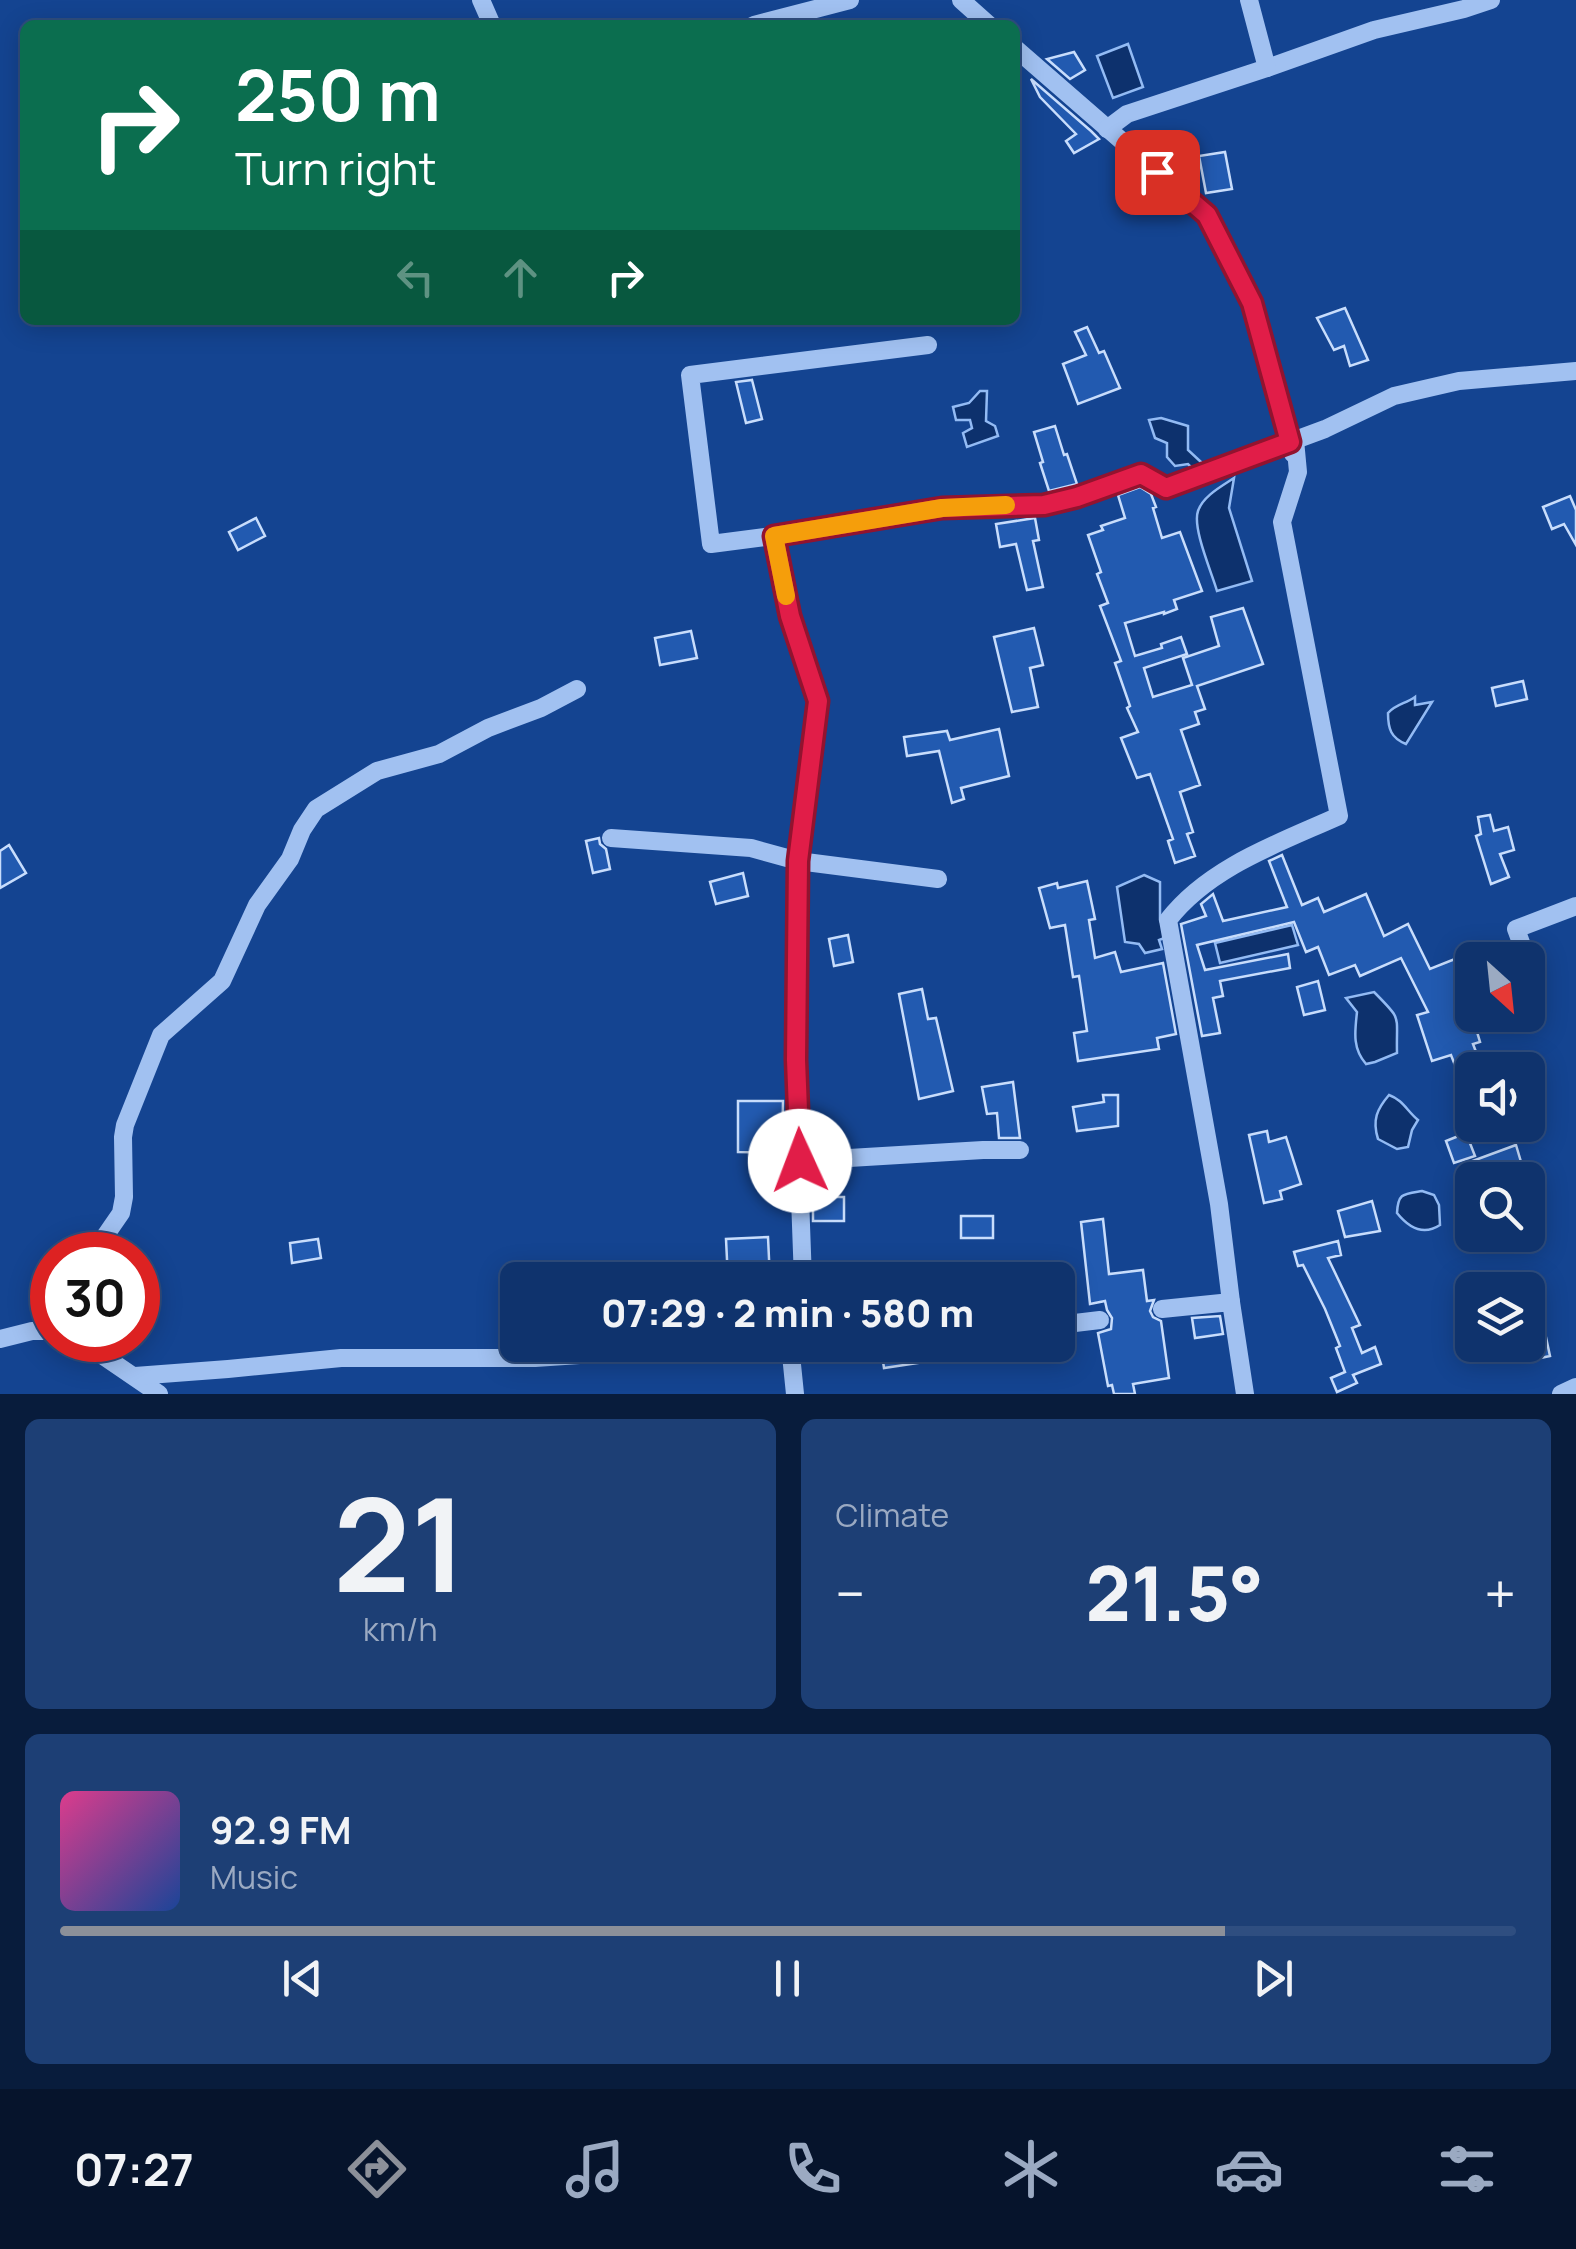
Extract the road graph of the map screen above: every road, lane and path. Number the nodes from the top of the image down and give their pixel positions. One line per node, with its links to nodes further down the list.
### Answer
1 (850, 0): 5 (street)
2 (961, 0): 6 (street)
3 (1249, 0): 8 (street)
4 (1491, 0): 8 (street)
5 (773, 20)
6 (984, 20)
7 (1020, 52): 9 (street)
8 (1267, 68): 9 (street)
9 (1107, 129): 12 (street)
10 (928, 346): 13 (street)
11 (1576, 372): 12 (street)
12 (1292, 441): 13 (street); 24 (street)
13 (774, 536): 16 (street)
14 (577, 688): 22 (street)
15 (611, 838): 16 (street)
16 (798, 861): 17 (street); 21 (street)
17 (938, 879)
18 (1576, 906): 19 (street)
19 (1521, 942)
20 (1020, 1150): 21 (street)
21 (800, 1161): 23 (street)
22 (108, 1232)
23 (803, 1262)
24 (1230, 1302): 25 (street); 37 (street)
25 (1162, 1308)
26 (1100, 1320): 27 (street)
27 (1075, 1323)
28 (30, 1332): 29 (street)
29 (0, 1339)
30 (500, 1358): 33 (street)
31 (114, 1362): 33 (street)
32 (793, 1362): 36 (street)
33 (135, 1376): 35 (street)
34 (1576, 1388): 38 (street)
35 (159, 1394)
36 (796, 1394)
37 (1245, 1394)
38 (1562, 1394)

